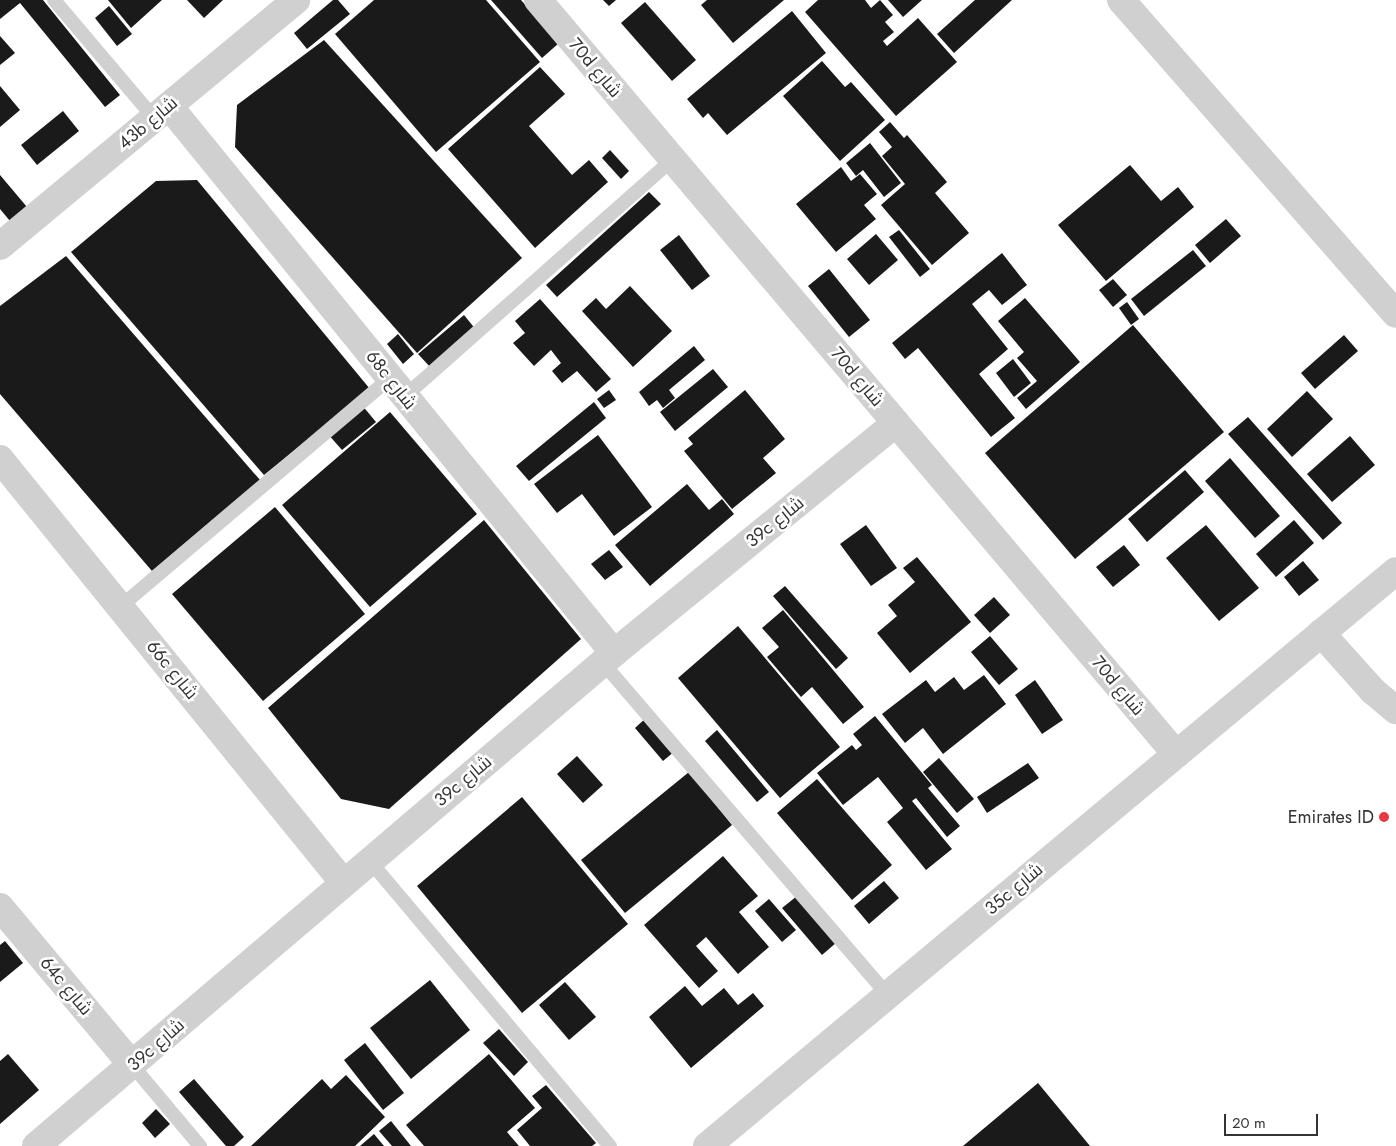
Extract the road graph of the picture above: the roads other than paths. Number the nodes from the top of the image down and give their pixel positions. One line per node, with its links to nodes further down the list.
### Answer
1 (54, 0): 5 (lane)
2 (296, 0): 5 (street, 43b شارع)
3 (538, 0): 6 (street, 70d شارع)
4 (1121, 0): 8 (street)
5 (161, 112): 7 (street, 43b شارع); 9 (street, 68c شارع)
6 (673, 160): 9 (lane); 10 (street, 70d شارع)
7 (0, 246)
8 (1396, 314)
9 (397, 387): 13 (lane); 15 (street, 68c شارع)
10 (896, 423): 15 (street, 39c شارع); 18 (street, 70d شارع)
11 (0, 459): 13 (street, 66c شارع)
12 (1396, 571): 14 (street, 35c شارع)
13 (120, 607): 20 (street, 66c شارع)
14 (1328, 627): 16 (street); 17 (street); 18 (street, 35c شارع)
15 (609, 658): 19 (street, 39c شارع); 22 (lane)
16 (1396, 695)
17 (1396, 710)
18 (1176, 754): 22 (street, 35c شارع)
19 (369, 860): 20 (street, 39c شارع); 26 (lane)
20 (343, 882): 23 (street, 39c شارع)
21 (0, 907): 23 (street, 64c شارع)
22 (888, 995): 27 (street, 35c شارع)
23 (132, 1065): 24 (street, 39c شارع); 25 (lane)
24 (36, 1146)
25 (200, 1146)
26 (610, 1146)
27 (707, 1146)

